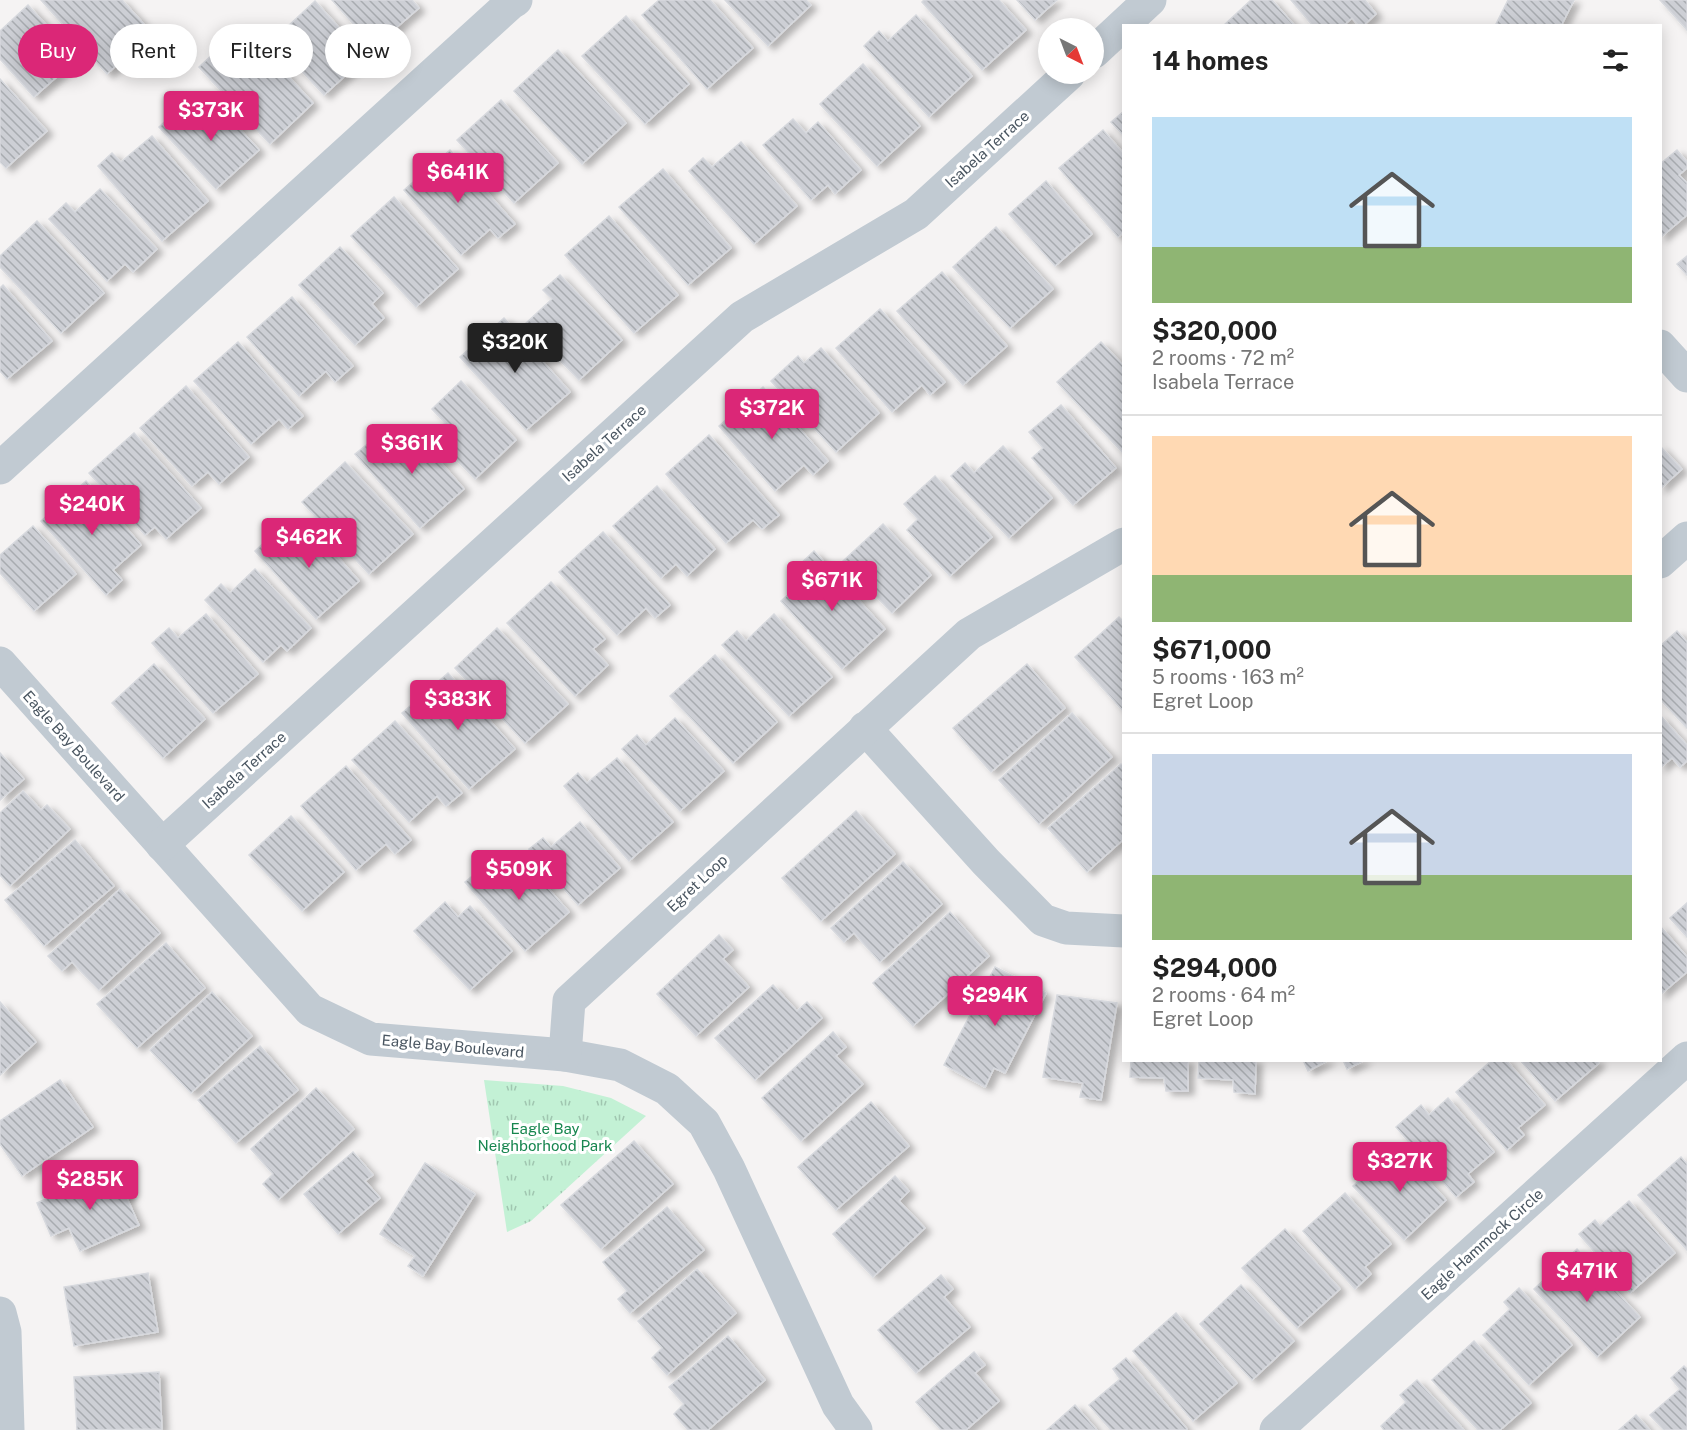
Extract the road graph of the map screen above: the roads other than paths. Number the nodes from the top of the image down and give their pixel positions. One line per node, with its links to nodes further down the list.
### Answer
1 (516, 0): 9 (street)
2 (1150, 0): 3 (street)
3 (1124, 24)
4 (1122, 26): 5 (street)
5 (1104, 43)
6 (1059, 84): 15 (street, Isabela Terrace)
7 (1662, 348): 8 (street)
8 (1687, 376)
9 (0, 468)
10 (1687, 538): 12 (street)
11 (1122, 545): 14 (street, Egret Loop)
12 (1662, 560)
13 (0, 663): 15 (street, Eagle Bay Boulevard)
14 (865, 728): 16 (street); 17 (street, Egret Loop)
15 (162, 845): 17 (street, Eagle Bay Boulevard)
16 (1122, 930)
17 (565, 1055): 21 (street, Eagle Bay Boulevard)
18 (1687, 1058): 22 (street, Eagle Hammock Circle)
19 (0, 1313): 20 (street)
20 (8, 1430)
21 (856, 1430)
22 (1276, 1430)

